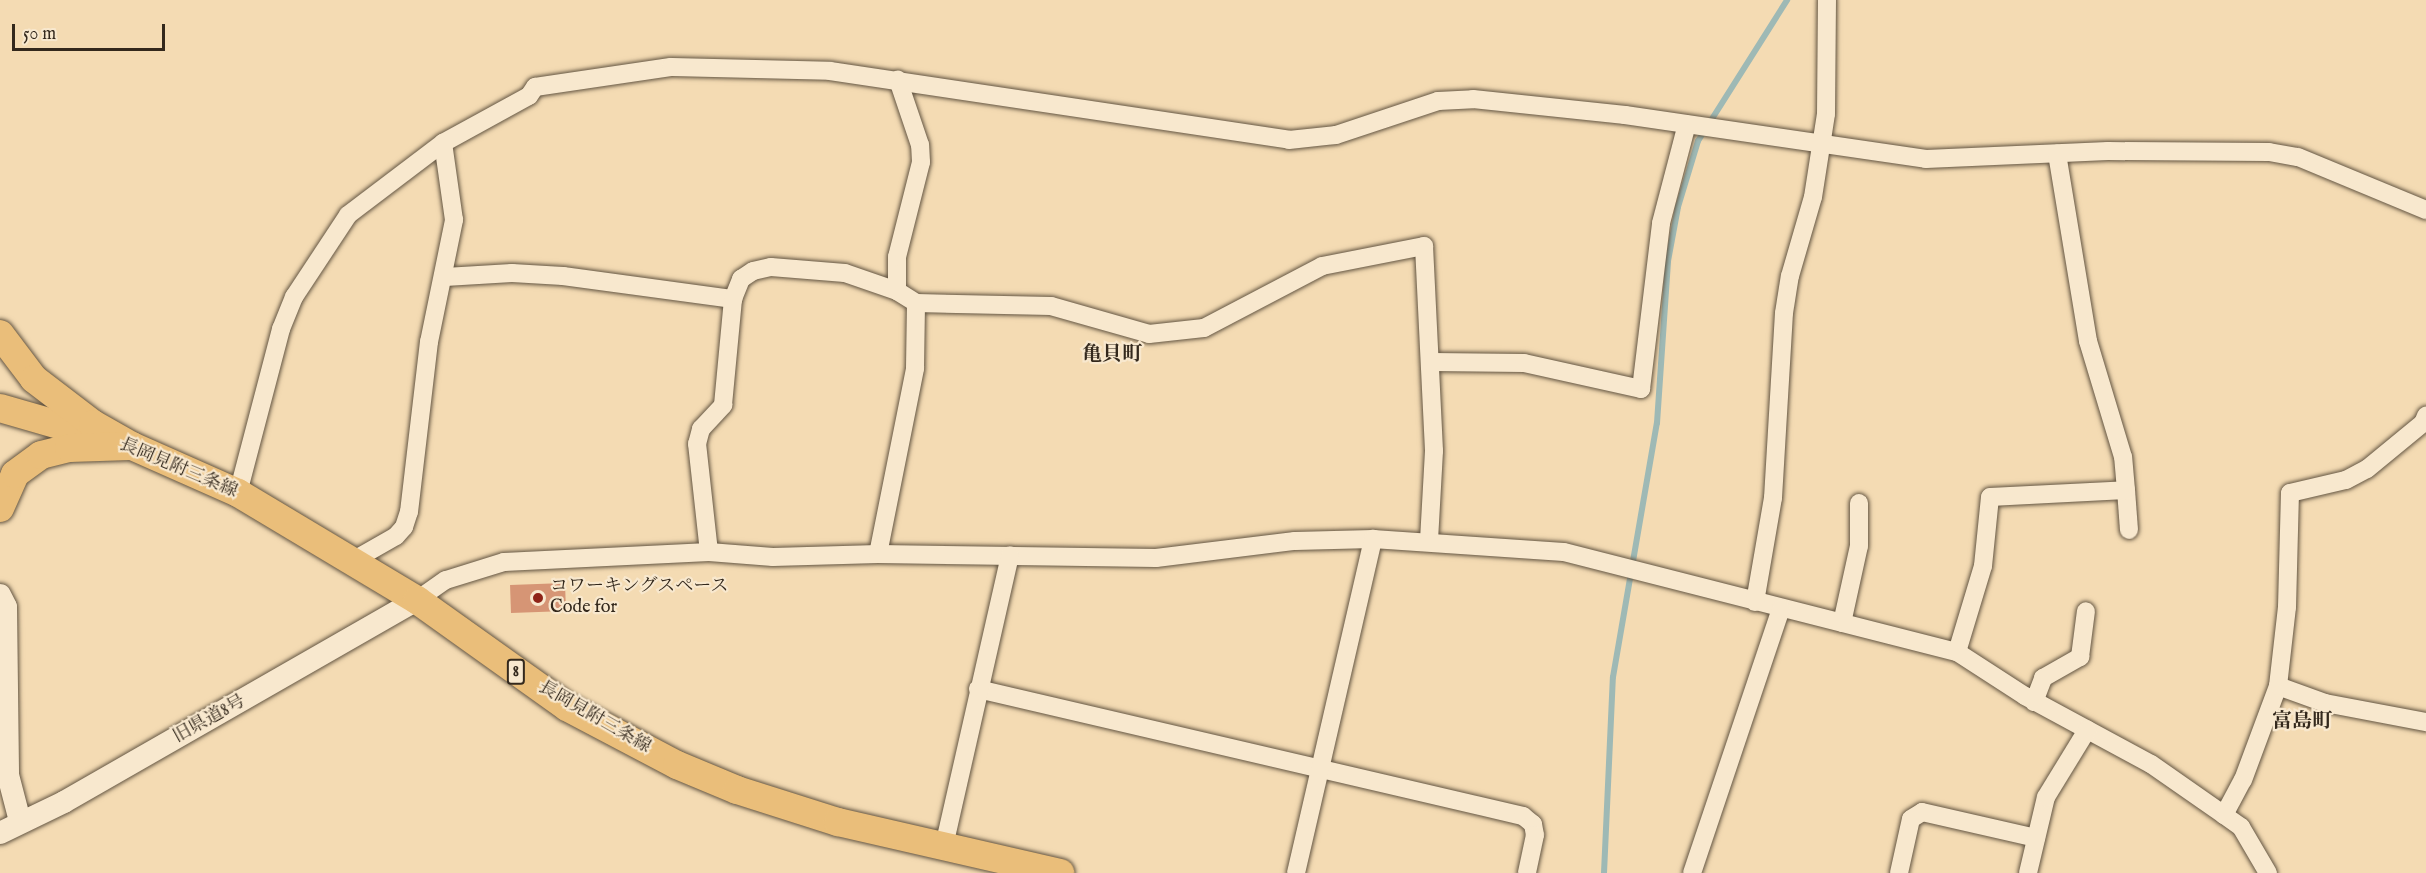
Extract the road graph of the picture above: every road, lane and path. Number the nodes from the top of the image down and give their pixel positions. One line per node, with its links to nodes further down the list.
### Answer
1 (1827, 0): 5 (street)
2 (898, 80): 3 (street); 4 (street); 9 (street)
3 (1687, 124): 5 (street); 13 (street)
4 (443, 142): 8 (street); 18 (street)
5 (1821, 145): 6 (street); 30 (street)
6 (2057, 154): 7 (street); 17 (street)
7 (2426, 210)
8 (445, 277): 10 (street); 27 (street)
9 (897, 291): 10 (street); 11 (street)
10 (733, 299): 24 (street)
11 (916, 303): 13 (street); 25 (street)
12 (0, 334): 16 (main road)
13 (1432, 362): 23 (street)
14 (0, 408): 16 (main road, 長岡見附三条線 / 8)
15 (2425, 421): 35 (street)
16 (132, 446): 18 (main road, 長岡見附三条線 / 8); 20 (main road)
17 (2126, 490): 21 (street); 34 (street)
18 (238, 493): 27 (main road, 長岡見附三条線 / 8)
19 (1859, 504): 33 (street)
20 (0, 508)
21 (2129, 530)
22 (1373, 539): 23 (street); 26 (street); 40 (street)
23 (1429, 541): 30 (street)
24 (710, 552): 25 (street); 29 (street)
25 (878, 554): 26 (street)
26 (1010, 555): 36 (street)
27 (354, 560): 29 (main road, 長岡見附三条線 / 8)
28 (0, 595): 42 (street)
29 (417, 600): 42 (street, 旧県道8号); 45 (main road, 長岡見附三条線 / 8)
30 (1755, 602): 31 (street)
31 (1781, 609): 33 (street); 49 (street)
32 (2086, 611): 37 (street)
33 (1842, 623): 34 (street)
34 (1957, 652): 37 (street)
35 (2278, 686): 38 (street); 41 (street)
36 (978, 689): 40 (street); 45 (street)
37 (2034, 702): 39 (street)
38 (2426, 722)
39 (2087, 730): 41 (street); 44 (street)
40 (1319, 767): 47 (street); 48 (street)
41 (2224, 815): 52 (street)
42 (20, 821): 43 (street, 旧県道8号)
43 (0, 833)
44 (2036, 838): 50 (street); 51 (street)
45 (944, 846): 46 (main road, 長岡見附三条線 / 8)
46 (1060, 873)
47 (1296, 873)
48 (1527, 873)
49 (1692, 873)
50 (1899, 873)
51 (2028, 873)
52 (2268, 873)

